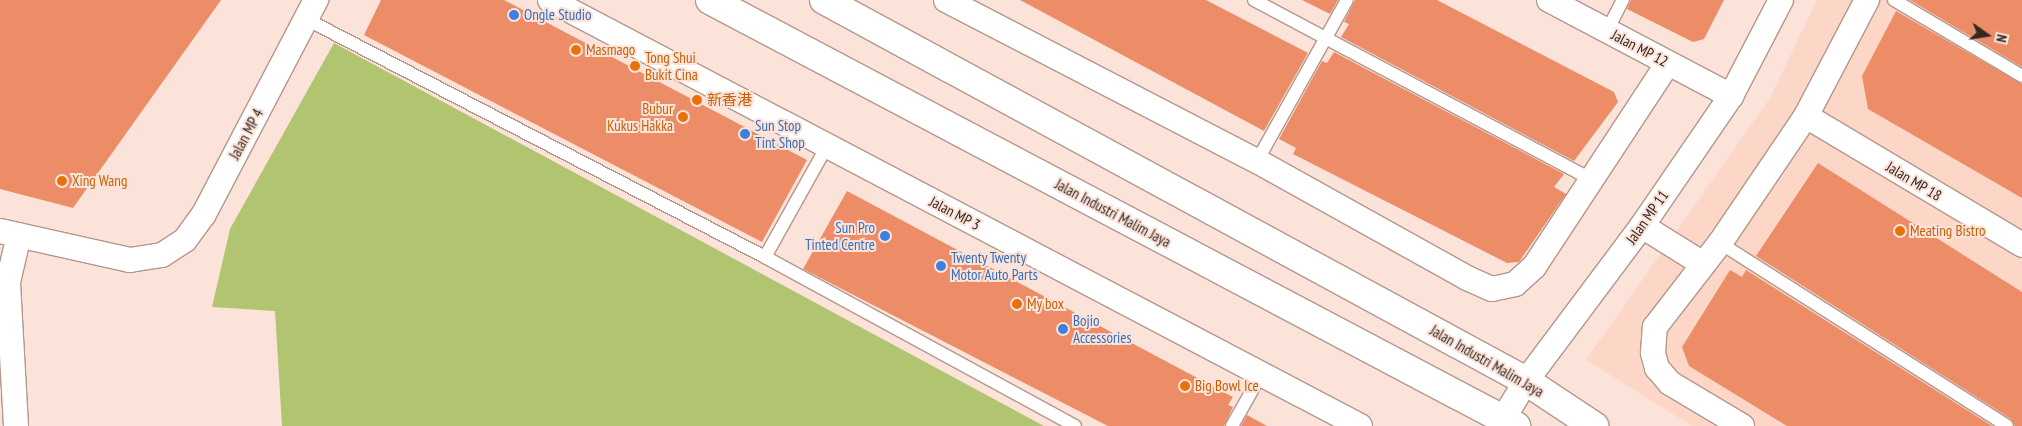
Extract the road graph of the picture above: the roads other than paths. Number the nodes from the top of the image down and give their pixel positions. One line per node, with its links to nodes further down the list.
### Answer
1 (550, 0): 19 (street, Jalan MP 3)
2 (710, 0): 31 (main road, Jalan Industri Malim Jaya)
3 (824, 0): 30 (main road, Jalan Industri Malim Jaya)
4 (946, 0): 20 (street)
5 (1254, 0): 14 (lane)
6 (1347, 0): 14 (lane)
7 (1549, 0): 13 (street, Jalan MP 12)
8 (1623, 0): 13 (lane)
9 (1781, 0): 17 (street, Jalan MP 11)
10 (1867, 0): 18 (street)
11 (1894, 0): 16 (lane)
12 (311, 9): 23 (street, Jalan MP 4); 26 (lane)
13 (1607, 31): 15 (street, Jalan MP 12)
14 (1326, 39): 20 (lane); 21 (lane)
15 (1668, 63): 17 (street, Jalan MP 12); 21 (street)
16 (2022, 76)
17 (1731, 96): 22 (street, Jalan MP 11)
18 (1806, 116): 24 (street); 25 (street, Jalan MP 18)
19 (827, 146): 26 (lane); 29 (street, Jalan MP 3)
20 (1257, 162): 21 (street)
21 (1591, 179)
22 (1642, 226): 27 (street); 30 (street, Jalan MP 11)
23 (10, 233): 28 (street)
24 (1720, 243): 27 (street); 38 (lane)
25 (2022, 245)
26 (765, 257): 33 (lane)
27 (1703, 264): 37 (street)
28 (4, 281): 32 (street)
29 (1262, 374): 34 (lane); 35 (street, Jalan MP 3)
30 (1526, 381): 31 (street, Jalan MP 11); 36 (main road, Jalan Industri Malim Jaya)
31 (1507, 424)
32 (16, 426)
33 (1075, 426)
34 (1232, 426)
35 (1360, 426)
36 (1594, 426)
37 (1742, 426)
38 (2007, 426)

